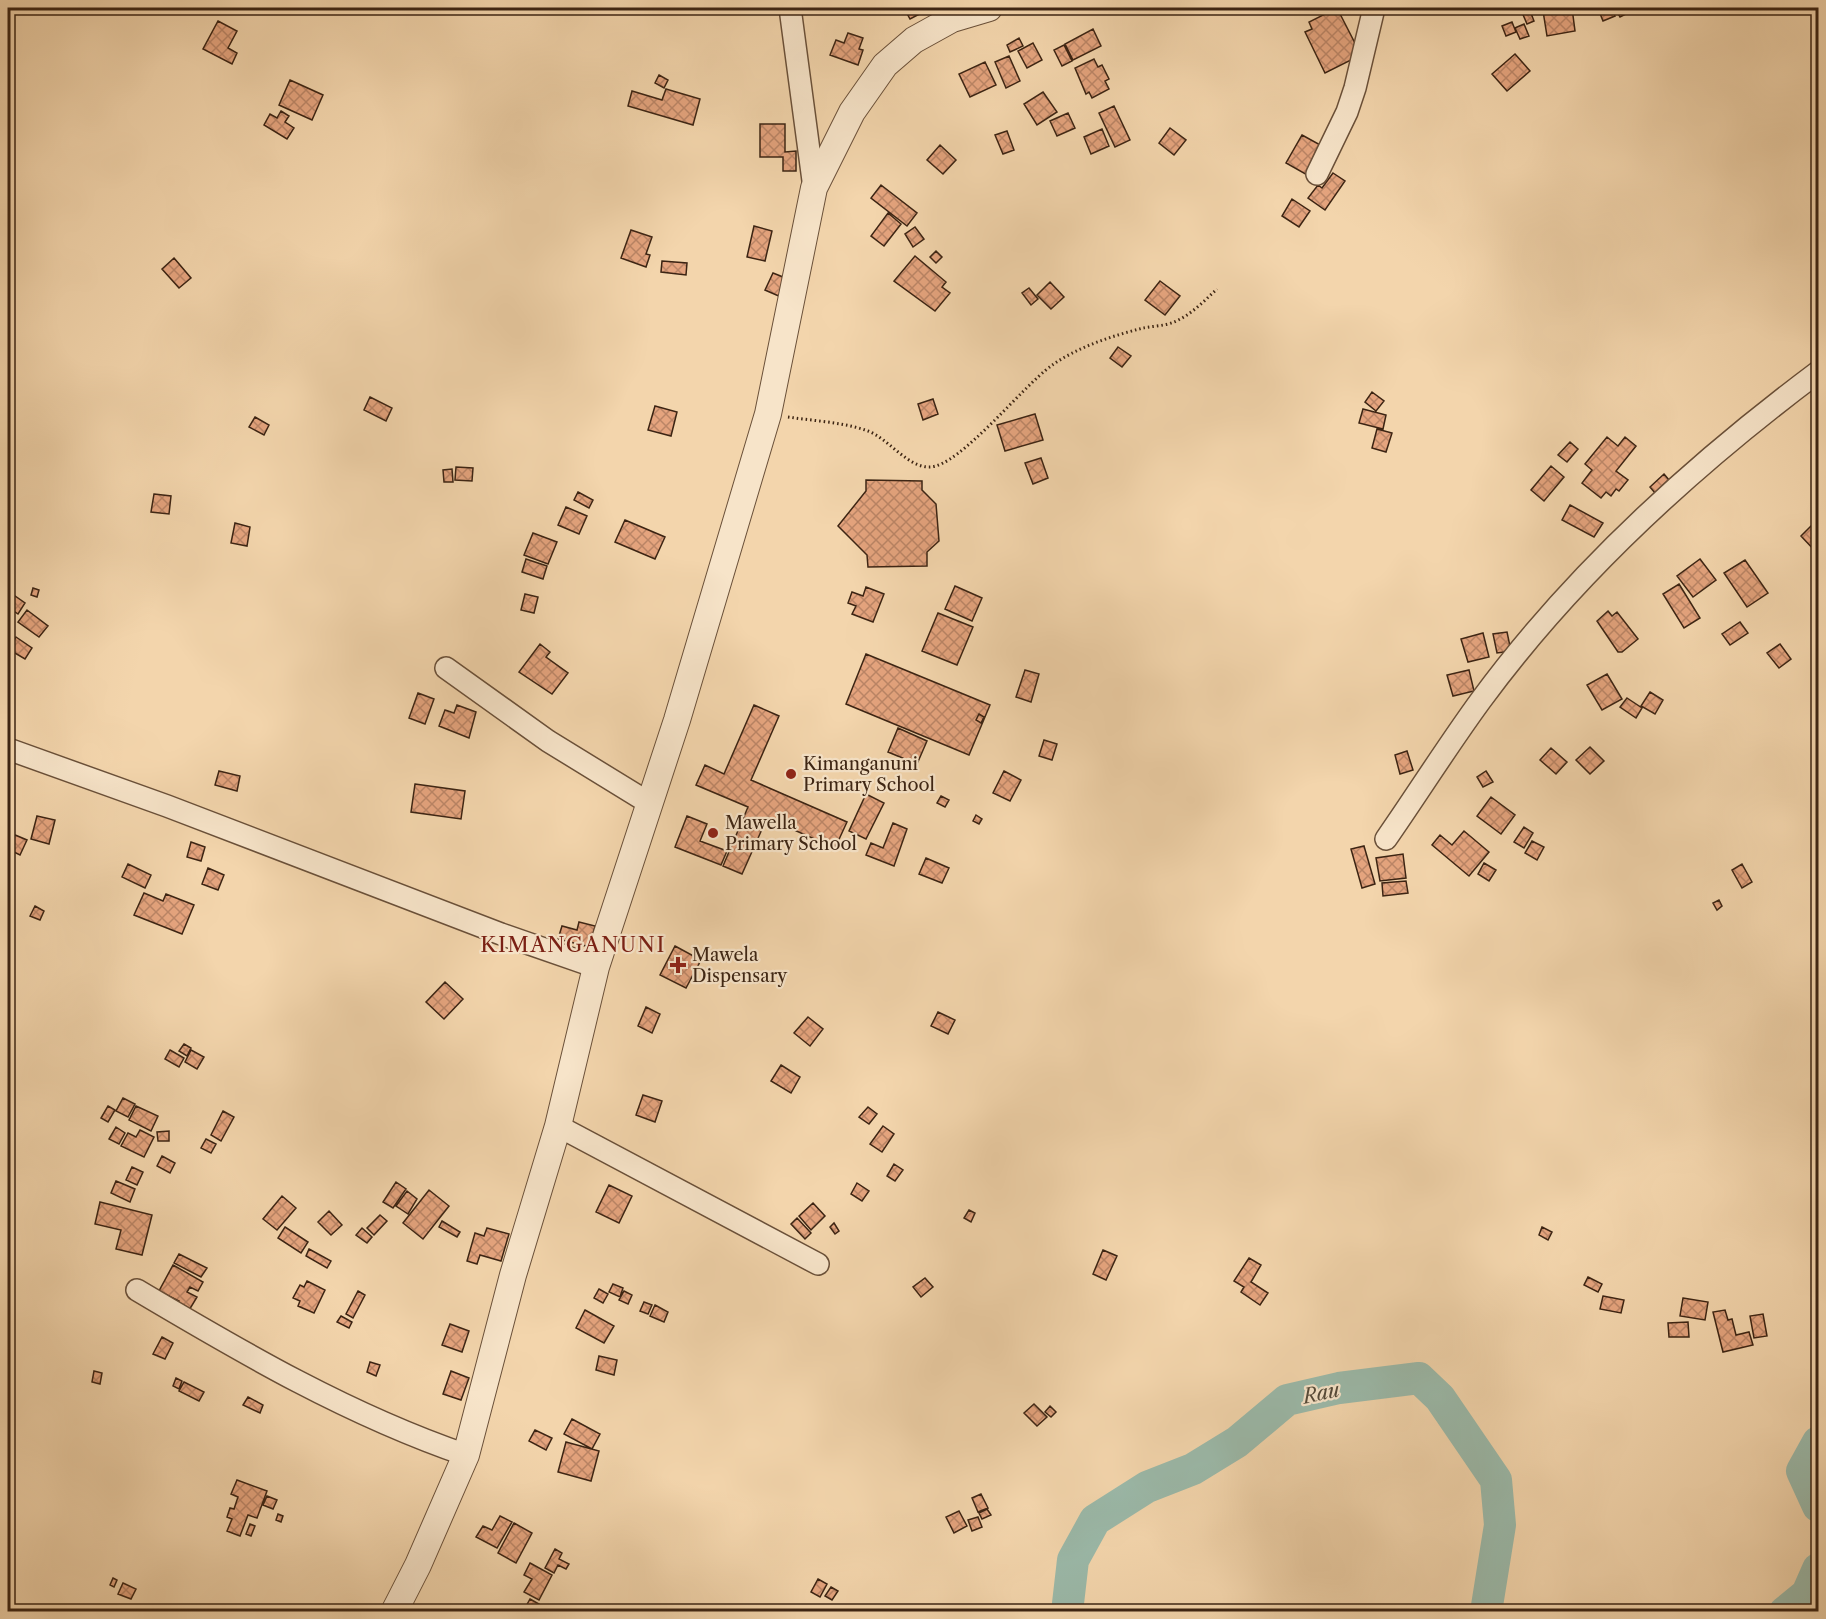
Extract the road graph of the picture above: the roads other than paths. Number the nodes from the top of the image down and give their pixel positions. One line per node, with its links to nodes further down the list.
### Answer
1 (790, 8): 5 (street)
2 (990, 8): 5 (street)
3 (1374, 8): 4 (street)
4 (1317, 174)
5 (814, 188): 9 (street)
6 (1818, 372): 10 (street)
7 (446, 668): 9 (street)
8 (8, 749): 11 (street)
9 (649, 803): 11 (street)
10 (1386, 839)
11 (596, 968): 12 (street)
12 (558, 1126): 13 (street); 15 (street)
13 (818, 1264)
14 (137, 1290): 15 (street)
15 (466, 1455): 16 (street)
16 (394, 1611)

